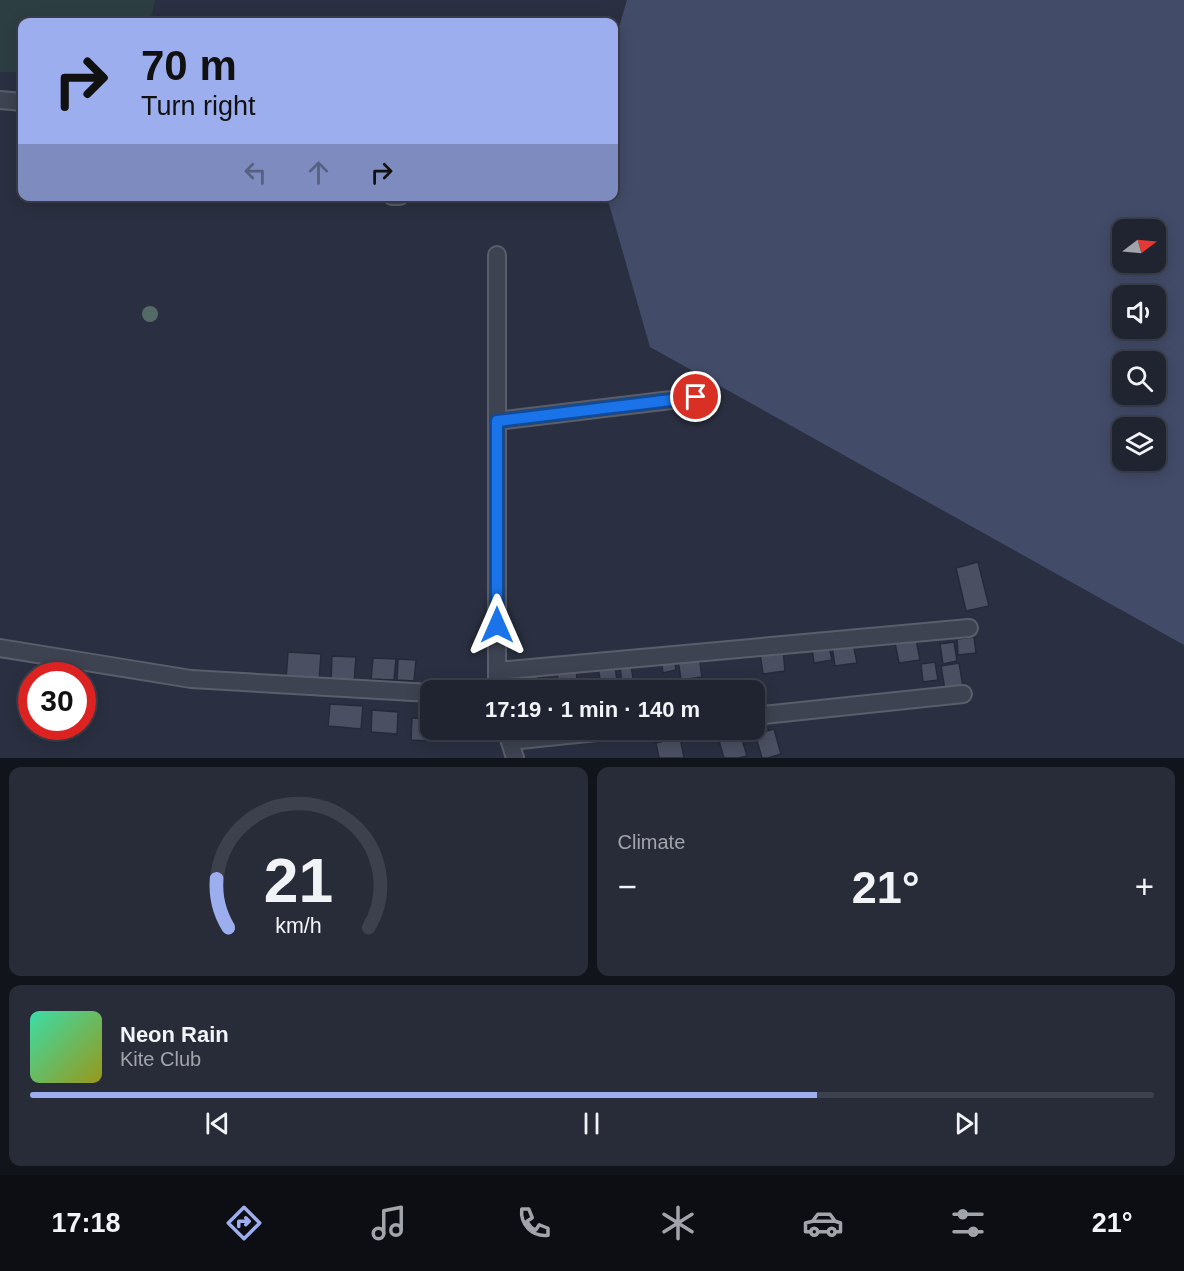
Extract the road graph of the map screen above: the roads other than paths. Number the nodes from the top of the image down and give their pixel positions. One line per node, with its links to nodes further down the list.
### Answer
1 (0, 100): 2 (street)
2 (18, 102)
3 (497, 255): 5 (street)
4 (696, 397): 5 (street)
5 (497, 421): 8 (street)
6 (969, 628): 8 (street)
7 (0, 648): 10 (street)
8 (496, 671): 9 (street)
9 (496, 680)
10 (420, 692)
11 (963, 694): 12 (street)
12 (765, 715)
13 (509, 740): 14 (street)
14 (514, 758)

